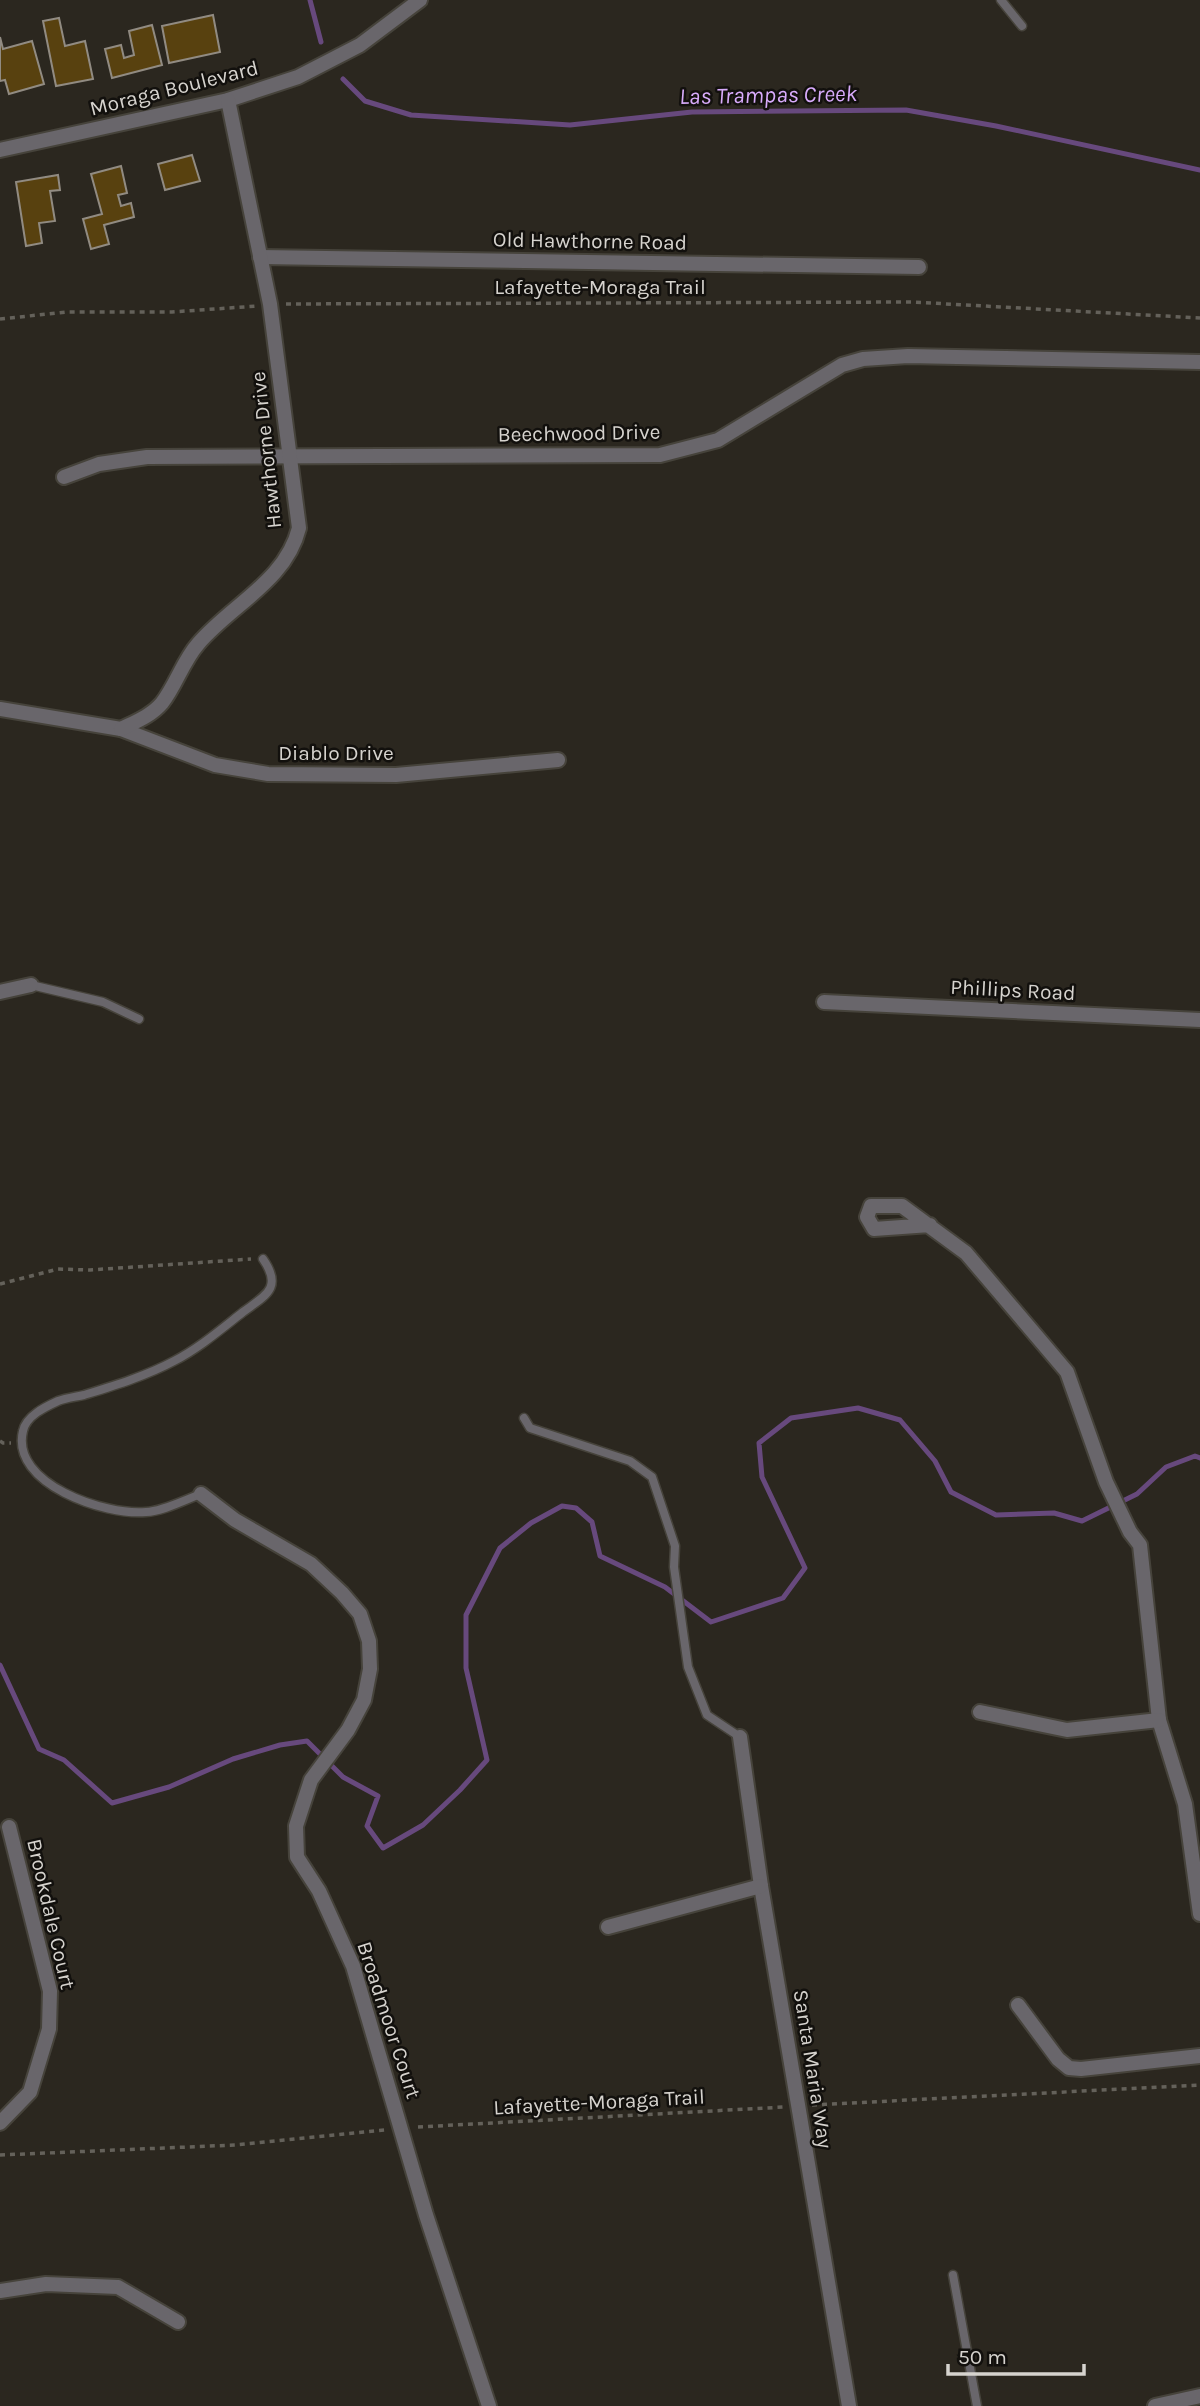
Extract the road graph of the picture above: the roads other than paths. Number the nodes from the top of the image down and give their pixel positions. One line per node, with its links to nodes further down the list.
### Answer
1 (420, 0): 4 (street, Moraga Boulevard)
2 (1001, 0): 3 (lane)
3 (1022, 26)
4 (228, 100): 5 (street, Moraga Boulevard); 6 (street, Hawthorne Drive)
5 (0, 150)
6 (260, 257): 7 (street, Old Hawthorne Road); 9 (street, Hawthorne Drive)
7 (919, 267)
8 (1200, 362): 9 (street, Beechwood Drive)
9 (290, 457): 10 (street, Beechwood Drive); 12 (street, Hawthorne Drive)
10 (64, 477)
11 (0, 709): 12 (street)
12 (121, 729): 13 (street, Diablo Drive)
13 (558, 760)
14 (31, 985): 15 (street); 17 (lane)
15 (0, 992)
16 (824, 1002): 18 (street, Phillips Road)
17 (139, 1019)
18 (1200, 1020)
19 (930, 1225): 24 (street)
20 (263, 1259): 22 (lane)
21 (524, 1418): 25 (lane)
22 (201, 1494): 38 (street, Broadmoor Court)
23 (980, 1712): 24 (street)
24 (1159, 1720): 26 (street)
25 (740, 1737): 28 (street, Santa Maria Way)
26 (1192, 1803): 29 (street)
27 (9, 1827): 33 (street, Brookdale Court)
28 (761, 1886): 30 (street); 39 (street, Santa Maria Way)
29 (1200, 1914)
30 (608, 1927)
31 (1018, 2005): 32 (street)
32 (1200, 2056)
33 (0, 2123)
34 (953, 2275): 40 (lane)
35 (0, 2291): 36 (street)
36 (178, 2322)
37 (1200, 2396): 41 (street)
38 (489, 2406)
39 (849, 2406)
40 (978, 2406)
41 (1155, 2406)

